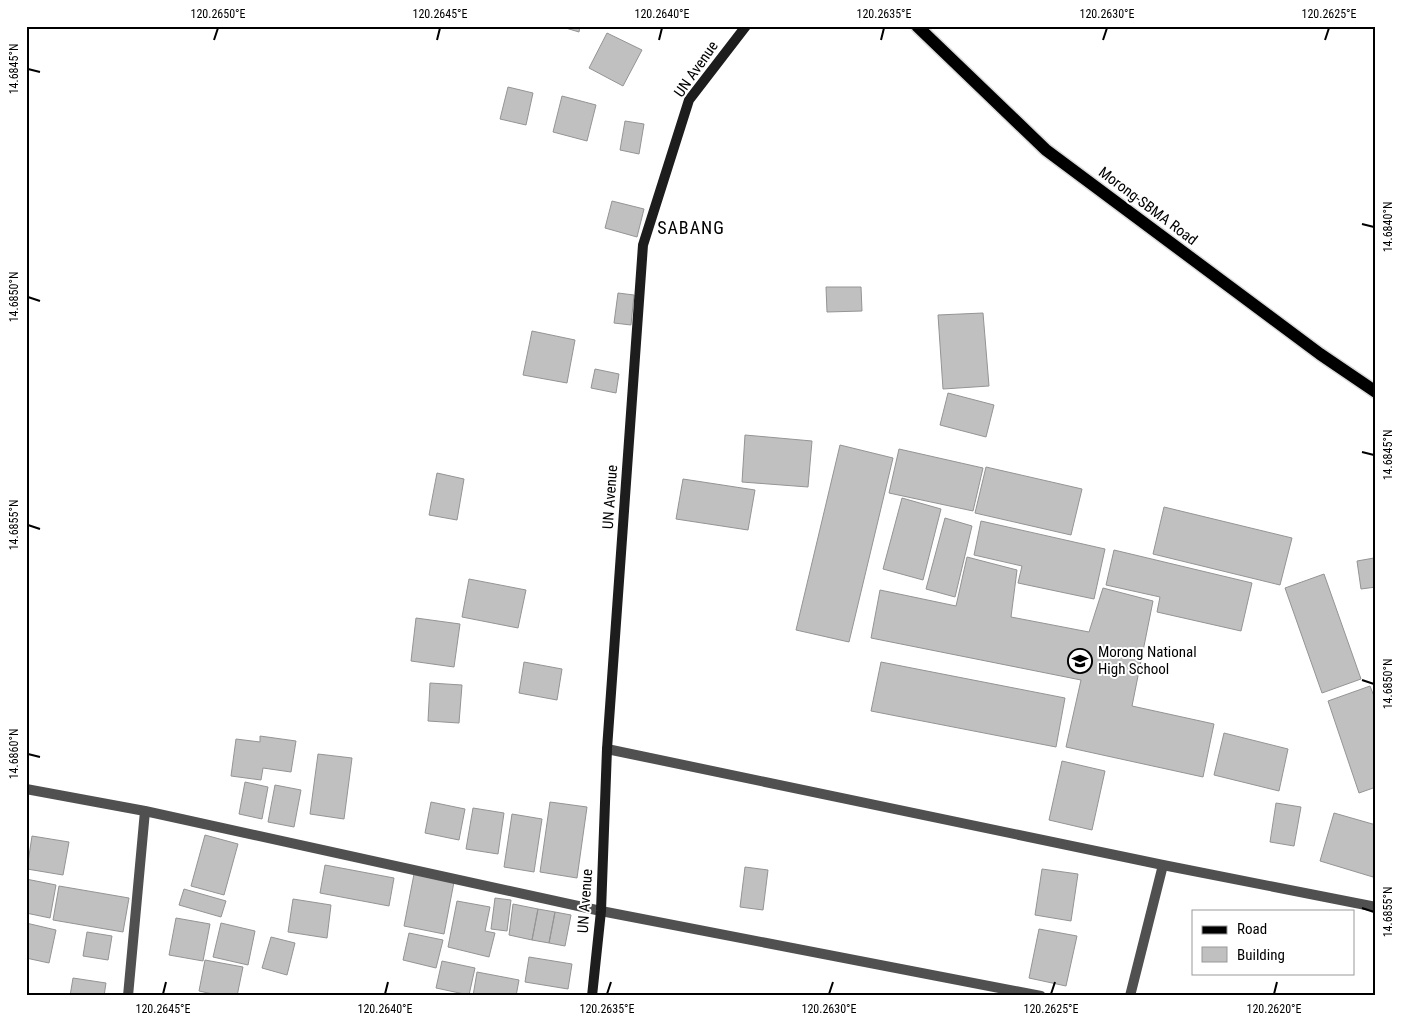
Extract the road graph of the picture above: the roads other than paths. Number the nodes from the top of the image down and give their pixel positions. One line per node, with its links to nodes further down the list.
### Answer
1 (746, 26): 4 (main road, UN Avenue)
2 (917, 26): 3 (main road, Morong-SBMA Road)
3 (1376, 392)
4 (607, 749): 7 (street); 9 (main road, UN Avenue)
5 (26, 789): 6 (street)
6 (145, 811): 9 (street); 10 (street)
7 (1163, 865): 8 (street); 13 (street)
8 (1376, 907)
9 (602, 910): 11 (main road, UN Avenue); 12 (street)
10 (128, 996)
11 (592, 996)
12 (1041, 996)
13 (1130, 996)

